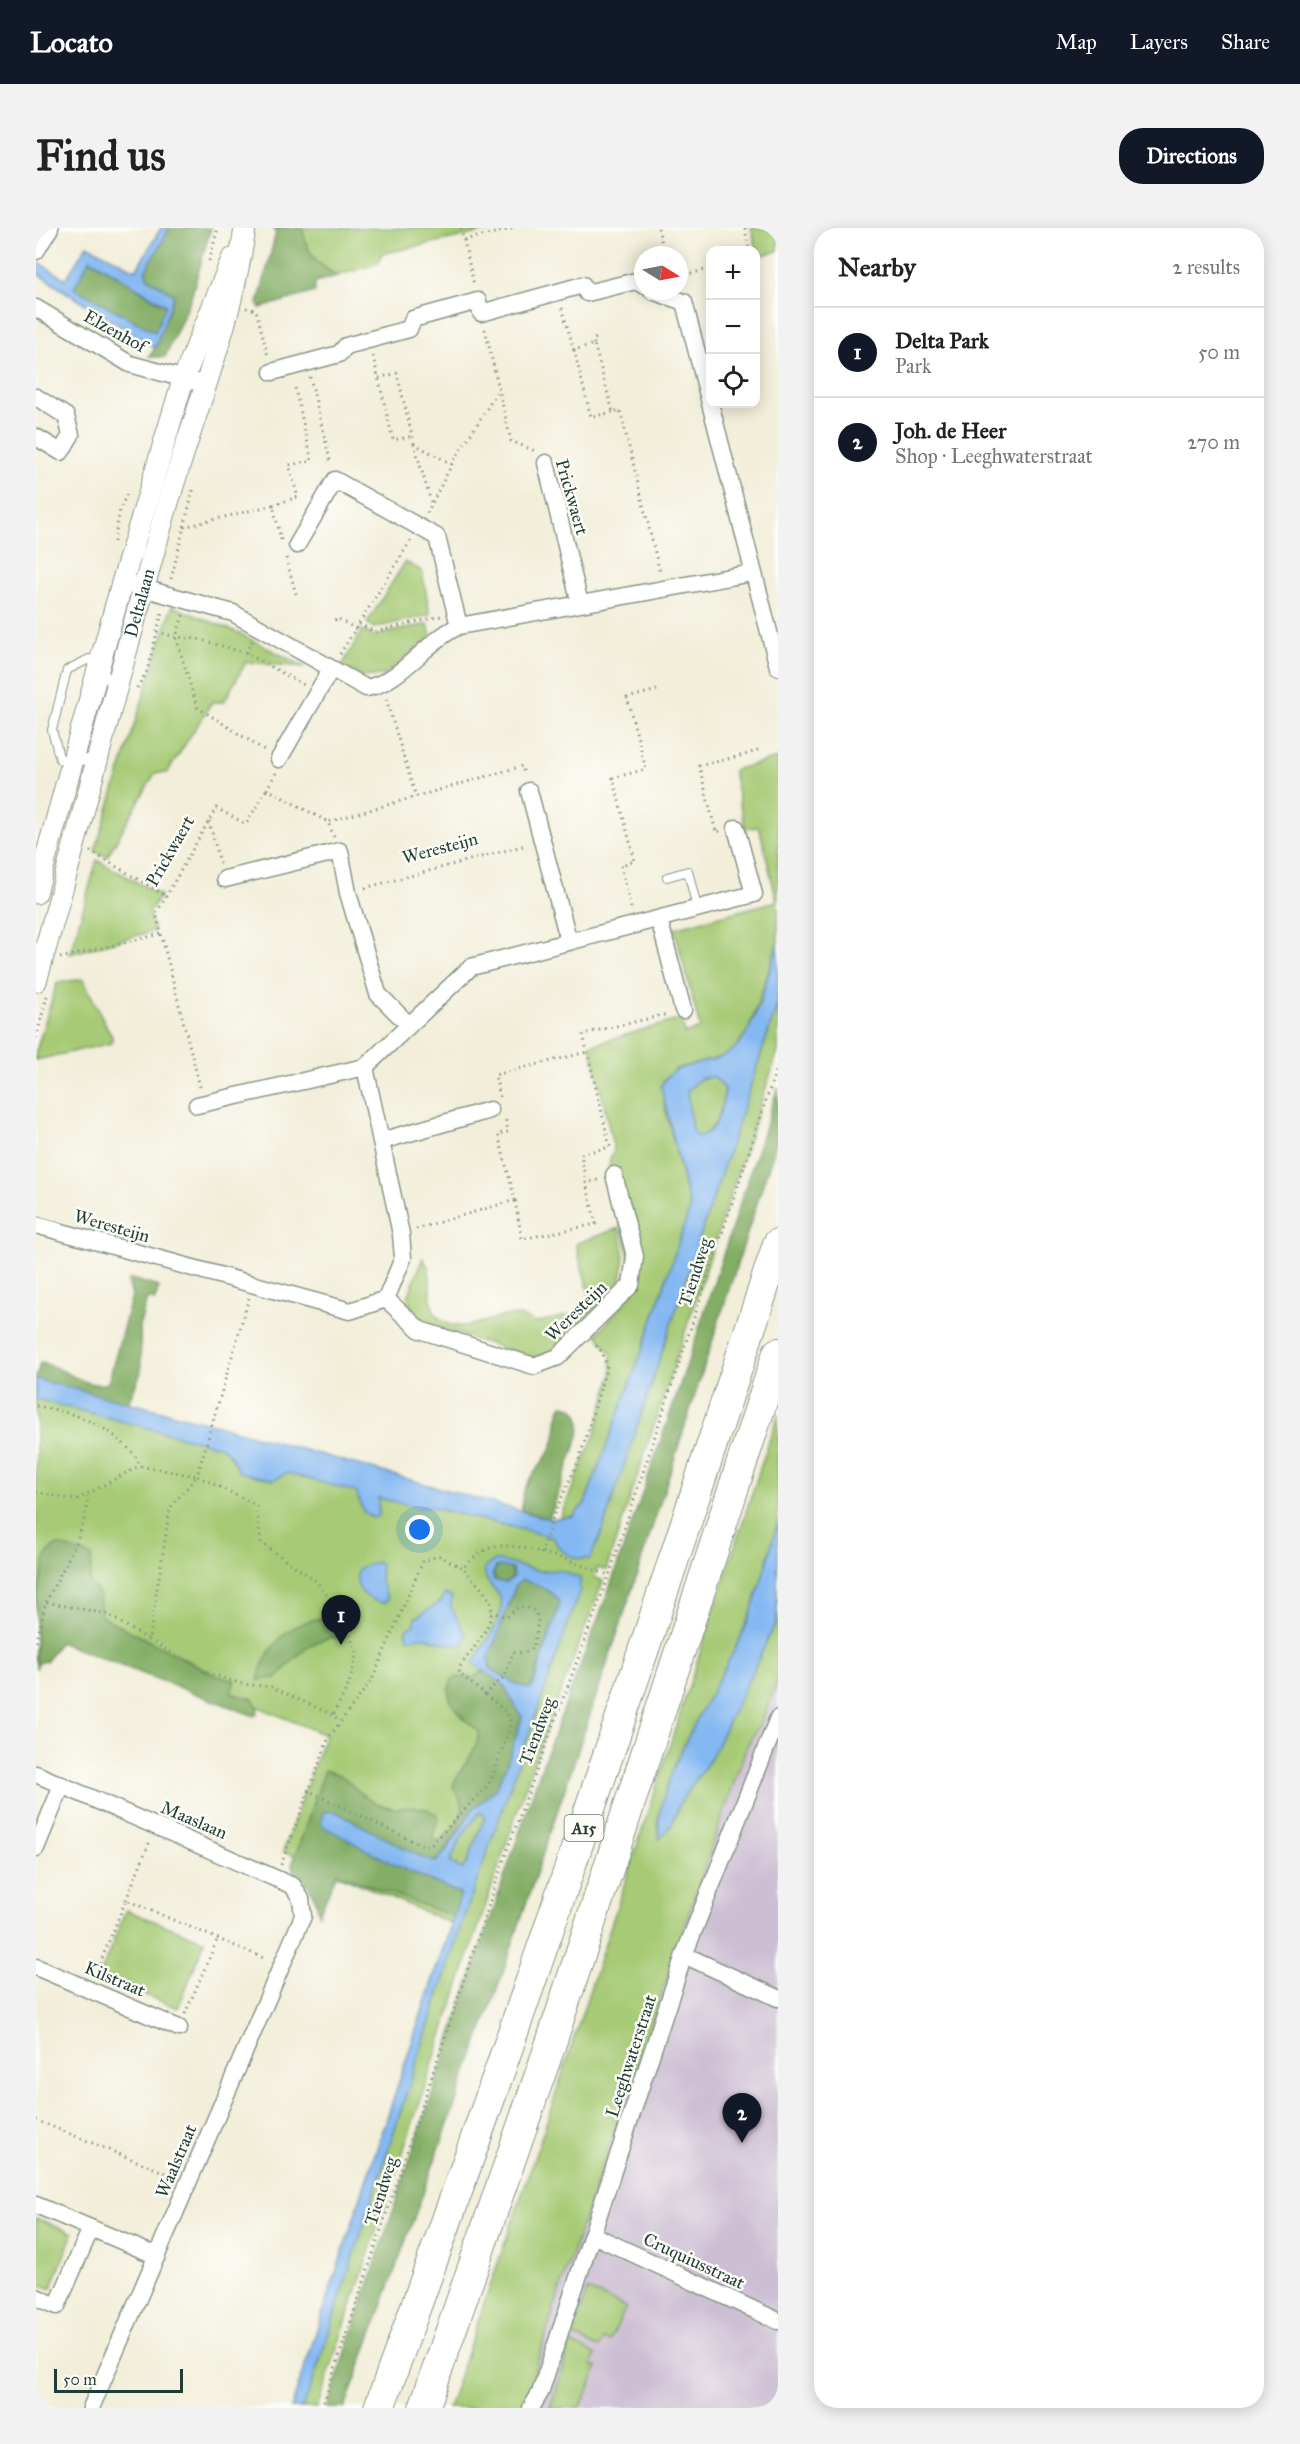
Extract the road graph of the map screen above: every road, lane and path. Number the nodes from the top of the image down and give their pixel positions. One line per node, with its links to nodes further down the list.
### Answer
1 (50, 228): 10 (street)
2 (245, 228): 26 (street, Deltalaan); 27 (street, Deltalaan)
3 (461, 228): 7 (path, Prickwaert)
4 (516, 228): 7 (path)
5 (658, 228): 8 (path)
6 (745, 228): 9 (path)
7 (464, 240): 16 (path, Prickwaert)
8 (663, 246)
9 (747, 246)
10 (36, 251)
11 (706, 270): 12 (path)
12 (688, 274)
13 (634, 281): 14 (street)
14 (558, 292): 16 (street); 22 (path)
15 (678, 300): 40 (street)
16 (480, 307): 20 (street); 33 (path, Prickwaert)
17 (243, 308): 24 (path)
18 (38, 314): 26 (street, Elzenhof)
19 (597, 338): 21 (path)
20 (369, 340): 23 (street); 25 (path)
21 (594, 344): 22 (path); 29 (path)
22 (574, 351): 29 (path)
23 (298, 365): 24 (street); 35 (path); 37 (path)
24 (272, 372)
25 (379, 378): 30 (path); 30 (path)
26 (183, 380): 27 (street, Elzenhof); 41 (street, Deltalaan)
27 (207, 385): 42 (street, Deltalaan)
28 (36, 397): 31 (street)
29 (613, 412): 43 (path)
30 (413, 436): 32 (path)
31 (36, 437)
32 (414, 444): 34 (path); 36 (path)
33 (546, 463): 46 (street, Prickwaert)
34 (452, 464)
35 (335, 480): 39 (street); 47 (street)
36 (432, 503)
37 (273, 505): 38 (path); 44 (path)
38 (184, 527)
39 (297, 545)
40 (752, 573): 43 (street); 54 (street)
41 (122, 583): 42 (street); 53 (street, Deltalaan)
42 (145, 589): 45 (street); 50 (street, Deltalaan)
43 (664, 589): 46 (street)
44 (296, 594)
45 (187, 599): 52 (path); 55 (street)
46 (580, 604): 47 (street)
47 (457, 619): 49 (path); 56 (street)
48 (335, 621): 51 (path)
49 (359, 624)
50 (135, 626): 52 (path); 58 (street, Deltalaan)
51 (357, 629)
52 (176, 637): 59 (path); 63 (path)
53 (99, 665): 58 (lane); 62 (street, Deltalaan); 62 (lane)
54 (778, 667)
55 (331, 669): 56 (street); 59 (street)
56 (381, 686): 66 (path)
57 (657, 690): 81 (path)
58 (116, 691): 61 (street, Deltalaan)
59 (318, 693): 63 (street)
60 (760, 749): 69 (path)
61 (99, 755): 62 (lane); 78 (street, Deltalaan)
62 (72, 765): 75 (street, Deltalaan)
63 (278, 765): 64 (path, Prickwaert)
64 (267, 789): 67 (path, Prickwaert); 68 (path)
65 (529, 791): 66 (path); 70 (street)
66 (416, 797): 68 (path)
67 (209, 821): 74 (path); 77 (path, Prickwaert)
68 (328, 822): 72 (path)
69 (736, 828): 79 (street)
70 (542, 841): 76 (path, Weresteijn); 83 (street)
71 (89, 850): 77 (path)
72 (340, 851): 74 (street); 76 (street)
73 (668, 877): 79 (lane)
74 (225, 879)
75 (36, 891): 78 (street)
76 (348, 893): 87 (street)
77 (166, 896): 82 (path, Prickwaert)
78 (61, 897): 85 (street, Deltalaan)
79 (697, 908): 80 (street)
80 (659, 919): 81 (street); 86 (street)
81 (635, 925): 83 (street)
82 (161, 934): 84 (path); 91 (path)
83 (569, 942): 87 (street)
84 (57, 959)
85 (36, 981)
86 (684, 1010): 88 (path)
87 (409, 1025): 90 (street)
88 (587, 1052): 92 (path); 95 (path)
89 (778, 1064): 111 (path, Tiendweg)
90 (365, 1067): 91 (street); 93 (street)
91 (200, 1104)
92 (496, 1108): 93 (street); 96 (path)
93 (381, 1142): 98 (street)
94 (614, 1175): 95 (path); 102 (street, Weresteijn)
95 (586, 1183): 96 (path)
96 (514, 1200): 98 (path)
97 (36, 1225): 100 (street, Weresteijn)
98 (401, 1234): 101 (street)
99 (778, 1244): 145 (highway, A15)
100 (253, 1285): 101 (street, Weresteijn); 106 (path)
101 (386, 1299): 102 (street, Weresteijn)
102 (586, 1332): 109 (path)
103 (778, 1353): 146 (highway, A15)
104 (36, 1406): 105 (path)
105 (139, 1466): 106 (path); 108 (path)
106 (197, 1476): 114 (path); 117 (path)
107 (36, 1492): 108 (path)
108 (87, 1496): 112 (path)
109 (541, 1554): 110 (path); 111 (path)
110 (463, 1568): 113 (path); 119 (path)
111 (609, 1575): 144 (path, Tiendweg)
112 (46, 1602): 114 (path); 115 (path)
113 (491, 1612): 116 (path); 116 (path)
114 (149, 1640): 117 (path)
115 (36, 1645)
116 (484, 1695): 122 (path)
117 (333, 1714): 119 (path)
118 (778, 1718): 129 (street, Leeghwaterstraat)
119 (339, 1721): 122 (path)
120 (36, 1774): 121 (street, Maaslaan)
121 (62, 1785): 123 (street, Maaslaan); 124 (street)
122 (307, 1790): 125 (path)
123 (156, 1826): 125 (street, Maaslaan); 126 (path)
124 (36, 1848)
125 (277, 1877): 127 (street, Maaslaan)
126 (126, 1900): 128 (path); 132 (path)
127 (298, 1929): 130 (street, Waalstraat)
128 (218, 1938): 130 (path); 134 (path)
129 (684, 1955): 133 (street); 139 (street, Leeghwaterstraat)
130 (282, 1965): 136 (street, Waalstraat)
131 (36, 1967): 132 (street, Kilstraat)
132 (90, 1989): 134 (street, Kilstraat)
133 (778, 1998)
134 (179, 2028)
135 (36, 2120): 136 (path)
136 (188, 2183): 140 (street, Waalstraat)
137 (36, 2205): 138 (street)
138 (91, 2228): 140 (street); 141 (street)
139 (593, 2235): 142 (street, Cruquiusstraat); 147 (street, Leeghwaterstraat)
140 (157, 2256): 143 (street, Waalstraat)
141 (36, 2297)
142 (778, 2321)
143 (91, 2408)
144 (322, 2408)
145 (379, 2408)
146 (423, 2408)
147 (531, 2408)

